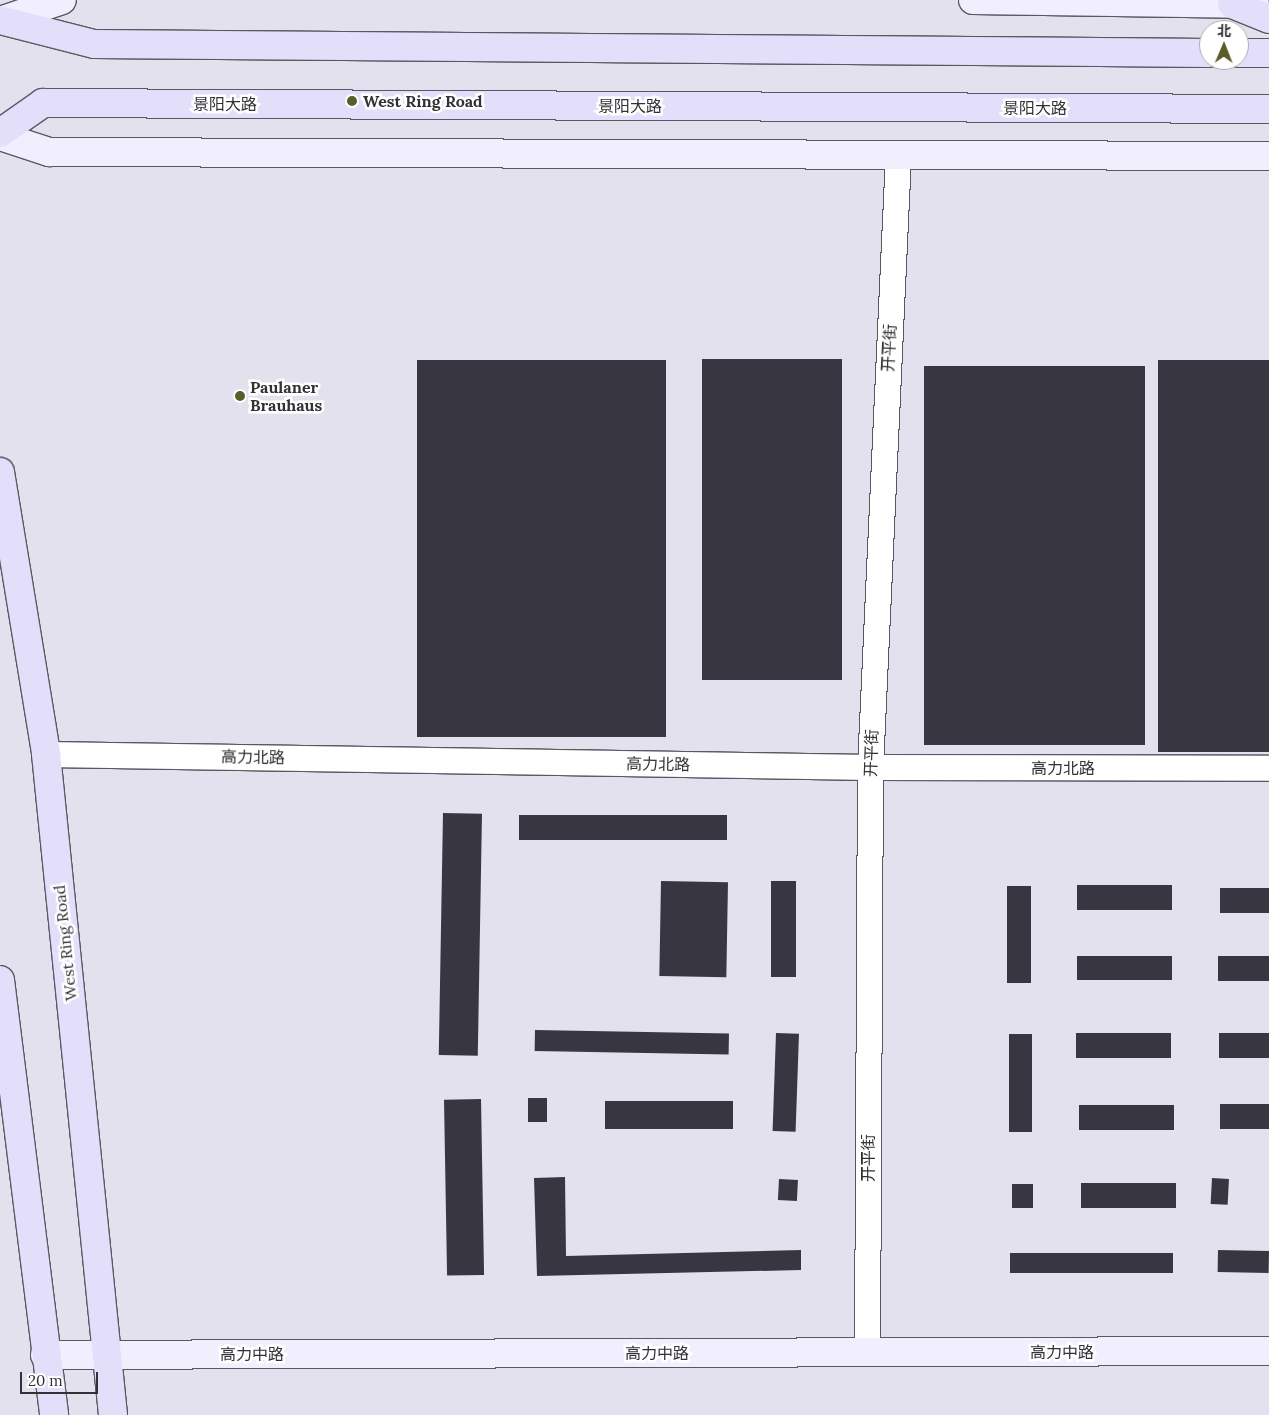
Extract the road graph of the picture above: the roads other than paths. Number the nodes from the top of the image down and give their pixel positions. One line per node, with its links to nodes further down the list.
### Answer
1 (62, 0): 6 (street)
2 (973, 0): 3 (street)
3 (1232, 4): 4 (street); 5 (main road)
4 (1269, 4)
5 (1269, 19)
6 (1, 20): 7 (main road)
7 (1199, 53)
8 (1249, 53): 9 (main road)
9 (1269, 53)
10 (1269, 109): 11 (main road, 景阳大路)
11 (0, 134): 12 (street)
12 (898, 154): 13 (street); 16 (street, 开平街)
13 (1269, 156)
14 (0, 472): 15 (main road, West Ring Road)
15 (46, 754): 16 (street, 高力北路); 22 (main road, West Ring Road)
16 (870, 767): 17 (street, 高力北路); 20 (street, 开平街)
17 (1269, 768)
18 (0, 980): 21 (main road)
19 (1269, 1352): 20 (street, 高力中路)
20 (867, 1353): 22 (street, 高力中路)
21 (45, 1355): 22 (street, 高力中路); 23 (main road)
22 (105, 1355): 24 (main road, West Ring Road)
23 (54, 1415)
24 (113, 1415)

